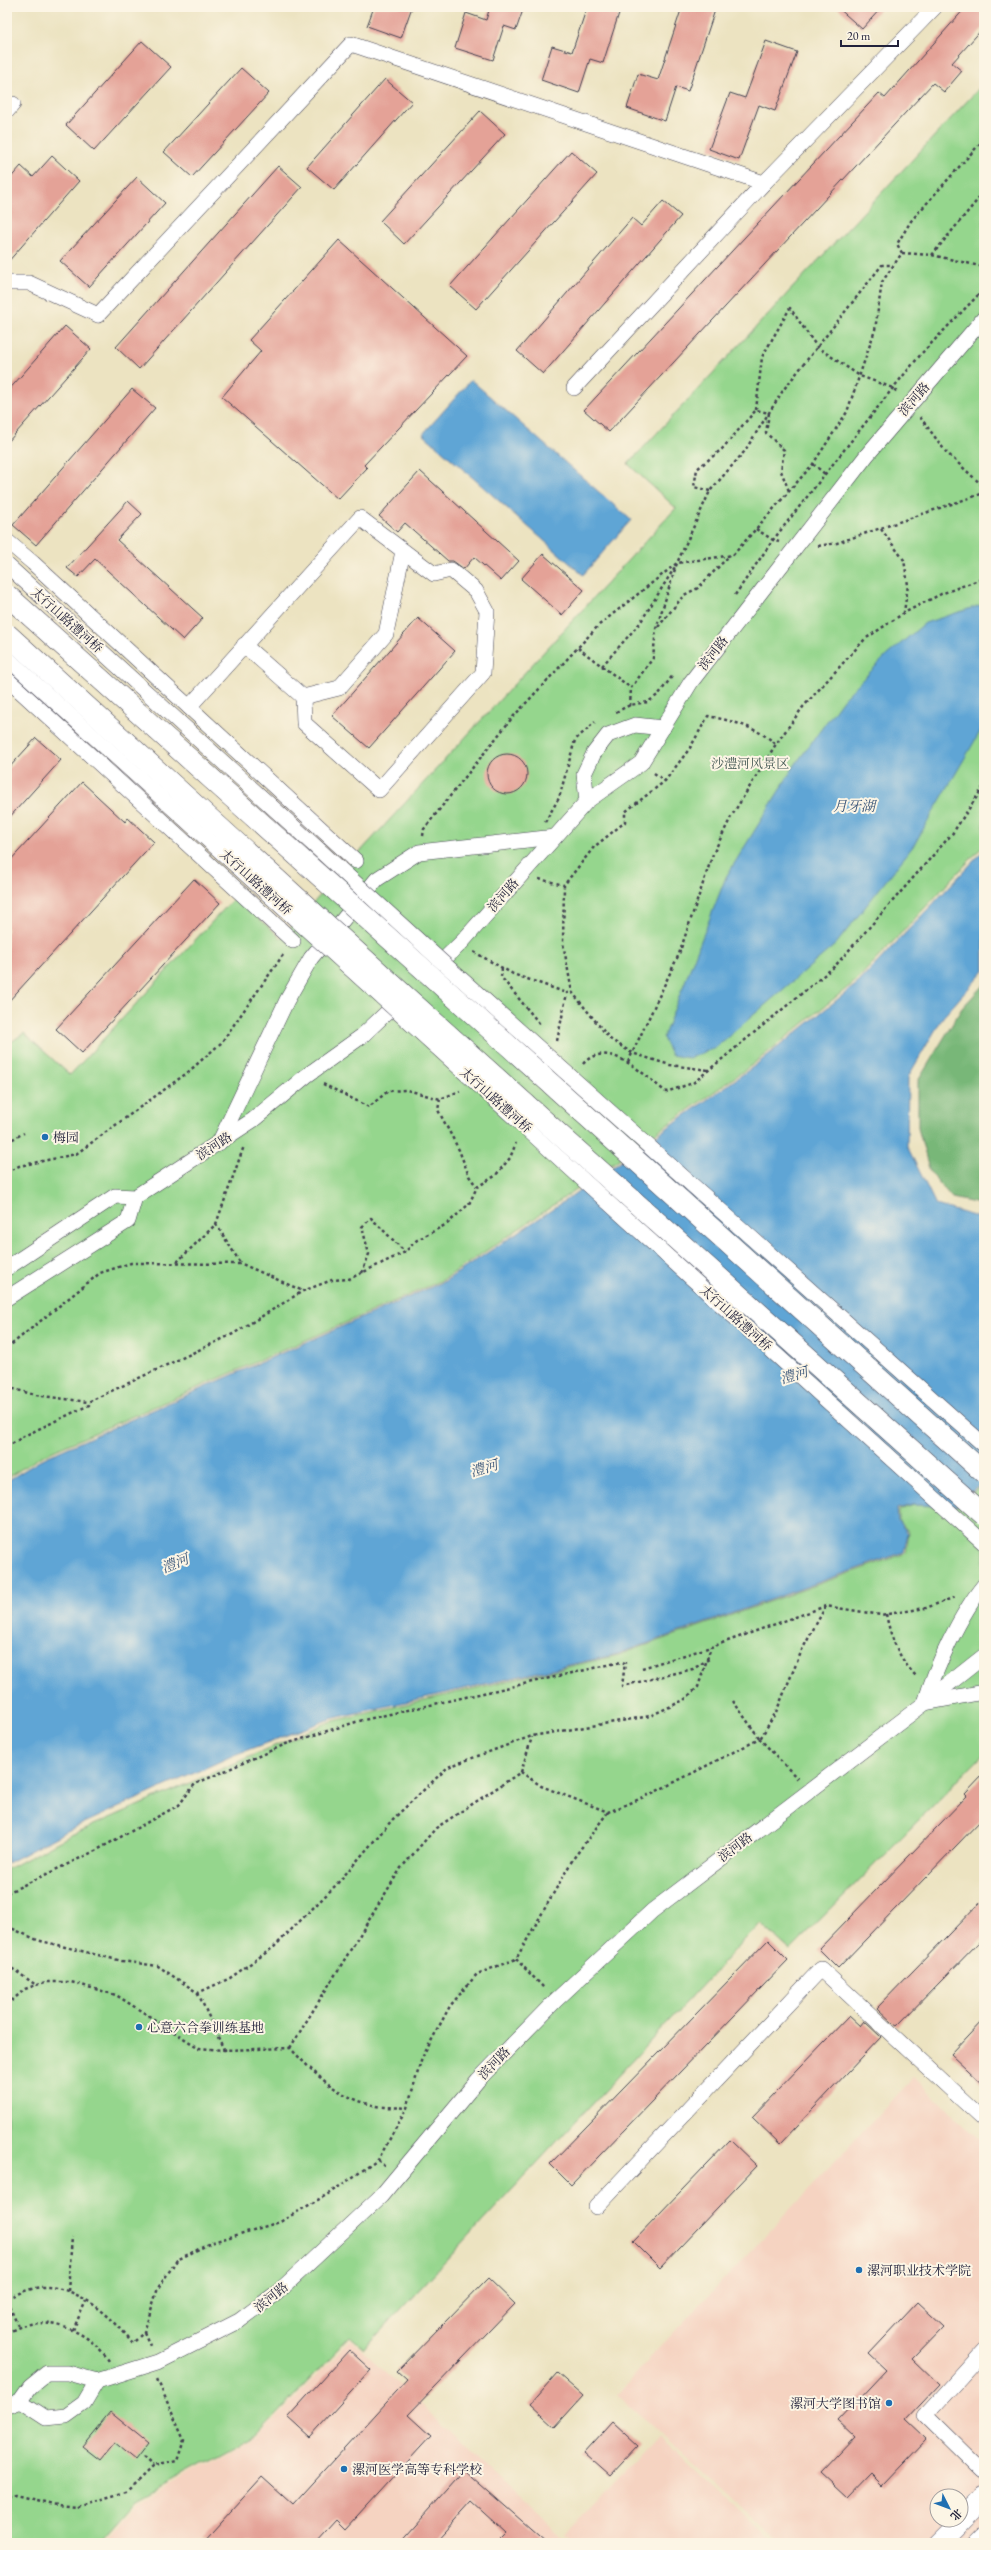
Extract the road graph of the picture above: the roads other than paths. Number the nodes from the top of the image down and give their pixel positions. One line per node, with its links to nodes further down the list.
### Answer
1 (935, 7): 2 (street)
2 (764, 183): 3 (street); 5 (street)
3 (7, 283)
4 (984, 318): 16 (street, 滨河路)
5 (574, 388)
6 (7, 541): 15 (street)
7 (403, 551): 11 (street); 14 (street); 14 (street)
8 (7, 565): 21 (street, 太行山路澧河桥, bridge)
9 (7, 595): 21 (main road, 太行山路澧河桥, bridge)
10 (7, 634): 22 (main road, 太行山路澧河桥, bridge)
11 (244, 646): 14 (street); 15 (street)
12 (7, 658): 22 (street, 太行山路澧河桥, bridge)
13 (7, 679): 20 (street)
14 (303, 697)
15 (189, 707): 19 (street)
16 (663, 728): 17 (street, 滨河路); 17 (street)
17 (587, 801): 18 (street, 滨河路)
18 (548, 837): 21 (street, 滨河路); 23 (street)
19 (356, 861)
20 (293, 941)
21 (435, 967): 27 (street, 太行山路澧河桥, bridge); 28 (main road, 太行山路澧河桥, bridge)
22 (399, 1001): 23 (street, 滨河路); 29 (main road, 太行山路澧河桥, bridge); 30 (street, 太行山路澧河桥, bridge)
23 (219, 1143): 24 (street, 滨河路)
24 (135, 1197): 25 (street); 26 (street)
25 (7, 1268)
26 (7, 1298)
27 (984, 1445)
28 (984, 1473)
29 (984, 1514)
30 (984, 1543)
31 (984, 1585): 34 (street)
32 (984, 1656): 34 (street)
33 (984, 1692): 34 (street, 滨河路)
34 (925, 1703): 38 (street, 滨河路)
35 (984, 2120): 36 (street)
36 (596, 2206)
37 (984, 2350): 40 (street)
38 (97, 2380): 39 (street, 滨河路); 39 (street)
39 (14, 2404)
40 (984, 2472)
41 (984, 2497): 42 (main road)
42 (969, 2512)
43 (953, 2528): 45 (main road)
44 (984, 2536): 46 (main road)
45 (938, 2543)
46 (977, 2543)

